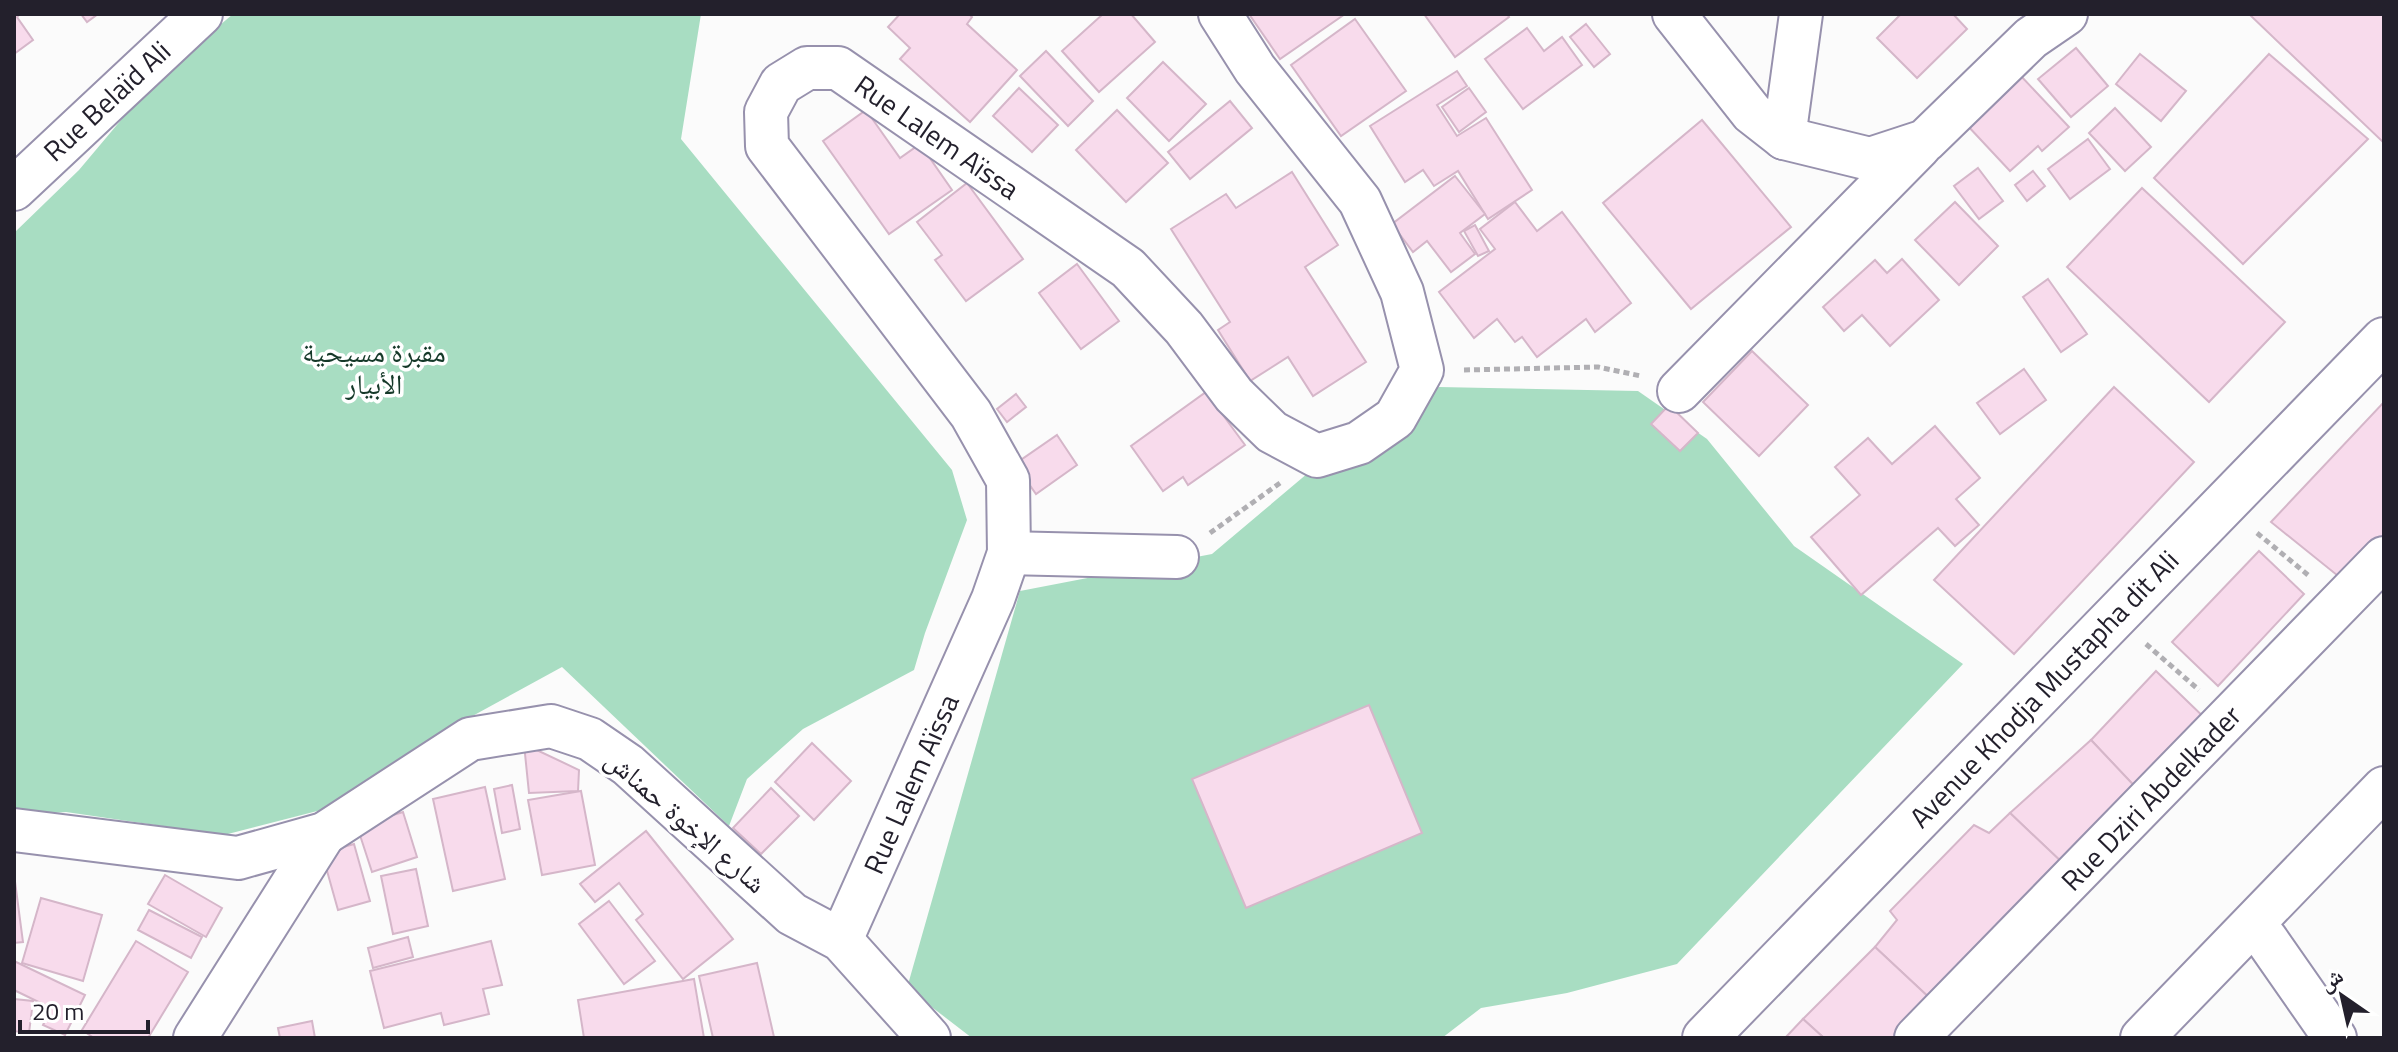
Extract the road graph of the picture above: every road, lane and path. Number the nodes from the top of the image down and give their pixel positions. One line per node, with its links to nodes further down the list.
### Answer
1 (201, 14): 8 (street, Rue Belaïd Ali)
2 (1220, 14): 10 (street)
3 (1674, 14): 6 (street)
4 (1801, 14): 6 (street)
5 (2066, 14): 7 (street)
6 (1784, 138): 7 (street)
7 (1925, 141): 11 (street)
8 (14, 189)
9 (2384, 340): 13 (main road, Avenue Khodja Mustapha dit Ali)
10 (1422, 370): 11 (path); 12 (street)
11 (1679, 391)
12 (1317, 456): 14 (street, Rue Lalem Aïssa); 15 (path)
13 (2222, 505): 17 (path); 18 (main road, Avenue Khodja Mustapha dit Ali)
14 (1009, 553): 15 (street); 25 (street, Rue Lalem Aïssa)
15 (1177, 557)
16 (2384, 558): 17 (street, Rue Dziri Abdelkader)
17 (2342, 602): 19 (street, Rue Dziri Abdelkader)
18 (2115, 617): 19 (path); 28 (main road, Avenue Khodja Mustapha dit Ali)
19 (2230, 717): 29 (street, Rue Dziri Abdelkader)
20 (2384, 788): 30 (street)
21 (2384, 819): 24 (street)
22 (14, 830): 23 (street)
23 (324, 834): 25 (street, شارع الإخوة حمناش); 26 (street)
24 (2266, 939): 31 (street); 32 (street)
25 (841, 940): 27 (street, شارع الإخوة حمناش)
26 (195, 1038)
27 (929, 1038)
28 (1705, 1038)
29 (1916, 1038)
30 (2142, 1038)
31 (2169, 1038)
32 (2335, 1038)

